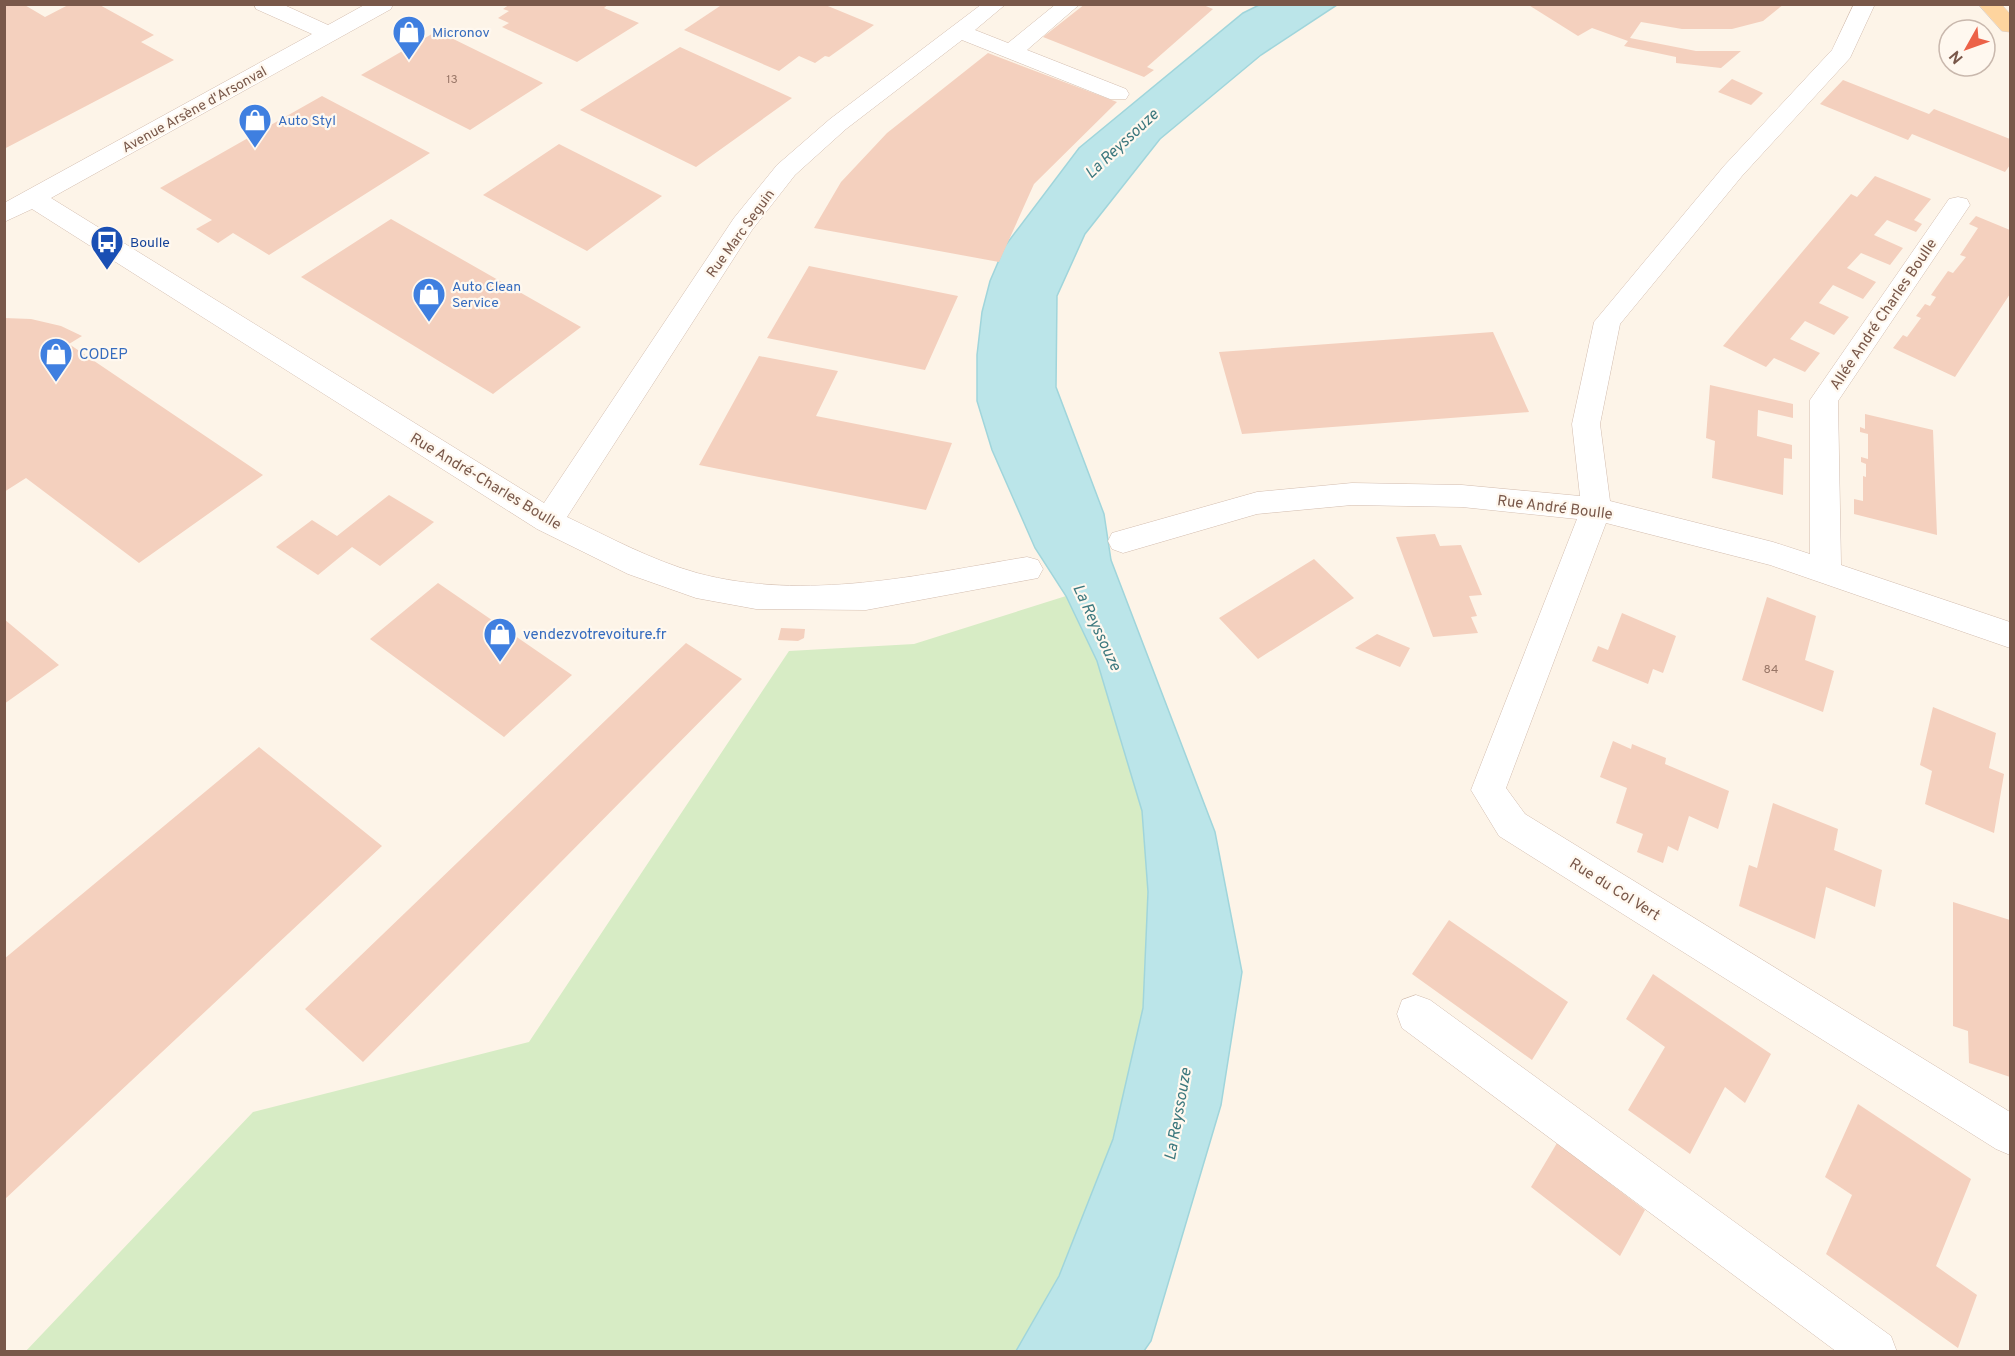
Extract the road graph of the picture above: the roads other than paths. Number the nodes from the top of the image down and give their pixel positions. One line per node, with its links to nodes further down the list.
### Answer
1 (264, 4): 9 (street)
2 (383, 4): 9 (street, Avenue Arsène d'Arsonval)
3 (996, 4): 8 (street, Rue Marc Seguin)
4 (1070, 4): 10 (street)
5 (1865, 4): 15 (street)
6 (1988, 4): 7 (main road)
7 (2010, 26)
8 (960, 32): 10 (street); 16 (street, Rue Marc Seguin)
9 (329, 34): 12 (street, Avenue Arsène d'Arsonval)
10 (1011, 52): 11 (street)
11 (1118, 94)
12 (33, 198): 14 (street, Avenue Arsène d'Arsonval); 16 (street, Rue André-Charles Boulle)
13 (1958, 205): 19 (street, Allée André Charles Boulle)
14 (4, 214)
15 (1596, 509): 17 (street, Rue André Boulle); 19 (street, Rue André Boulle); 22 (street, Rue du Col Vert)
16 (548, 521): 18 (street, Rue André-Charles Boulle)
17 (1123, 541)
18 (1027, 569)
19 (1826, 572): 20 (street, Rue André Boulle)
20 (2010, 635)
21 (1416, 1014): 23 (street)
22 (2010, 1136)
23 (1875, 1352)

